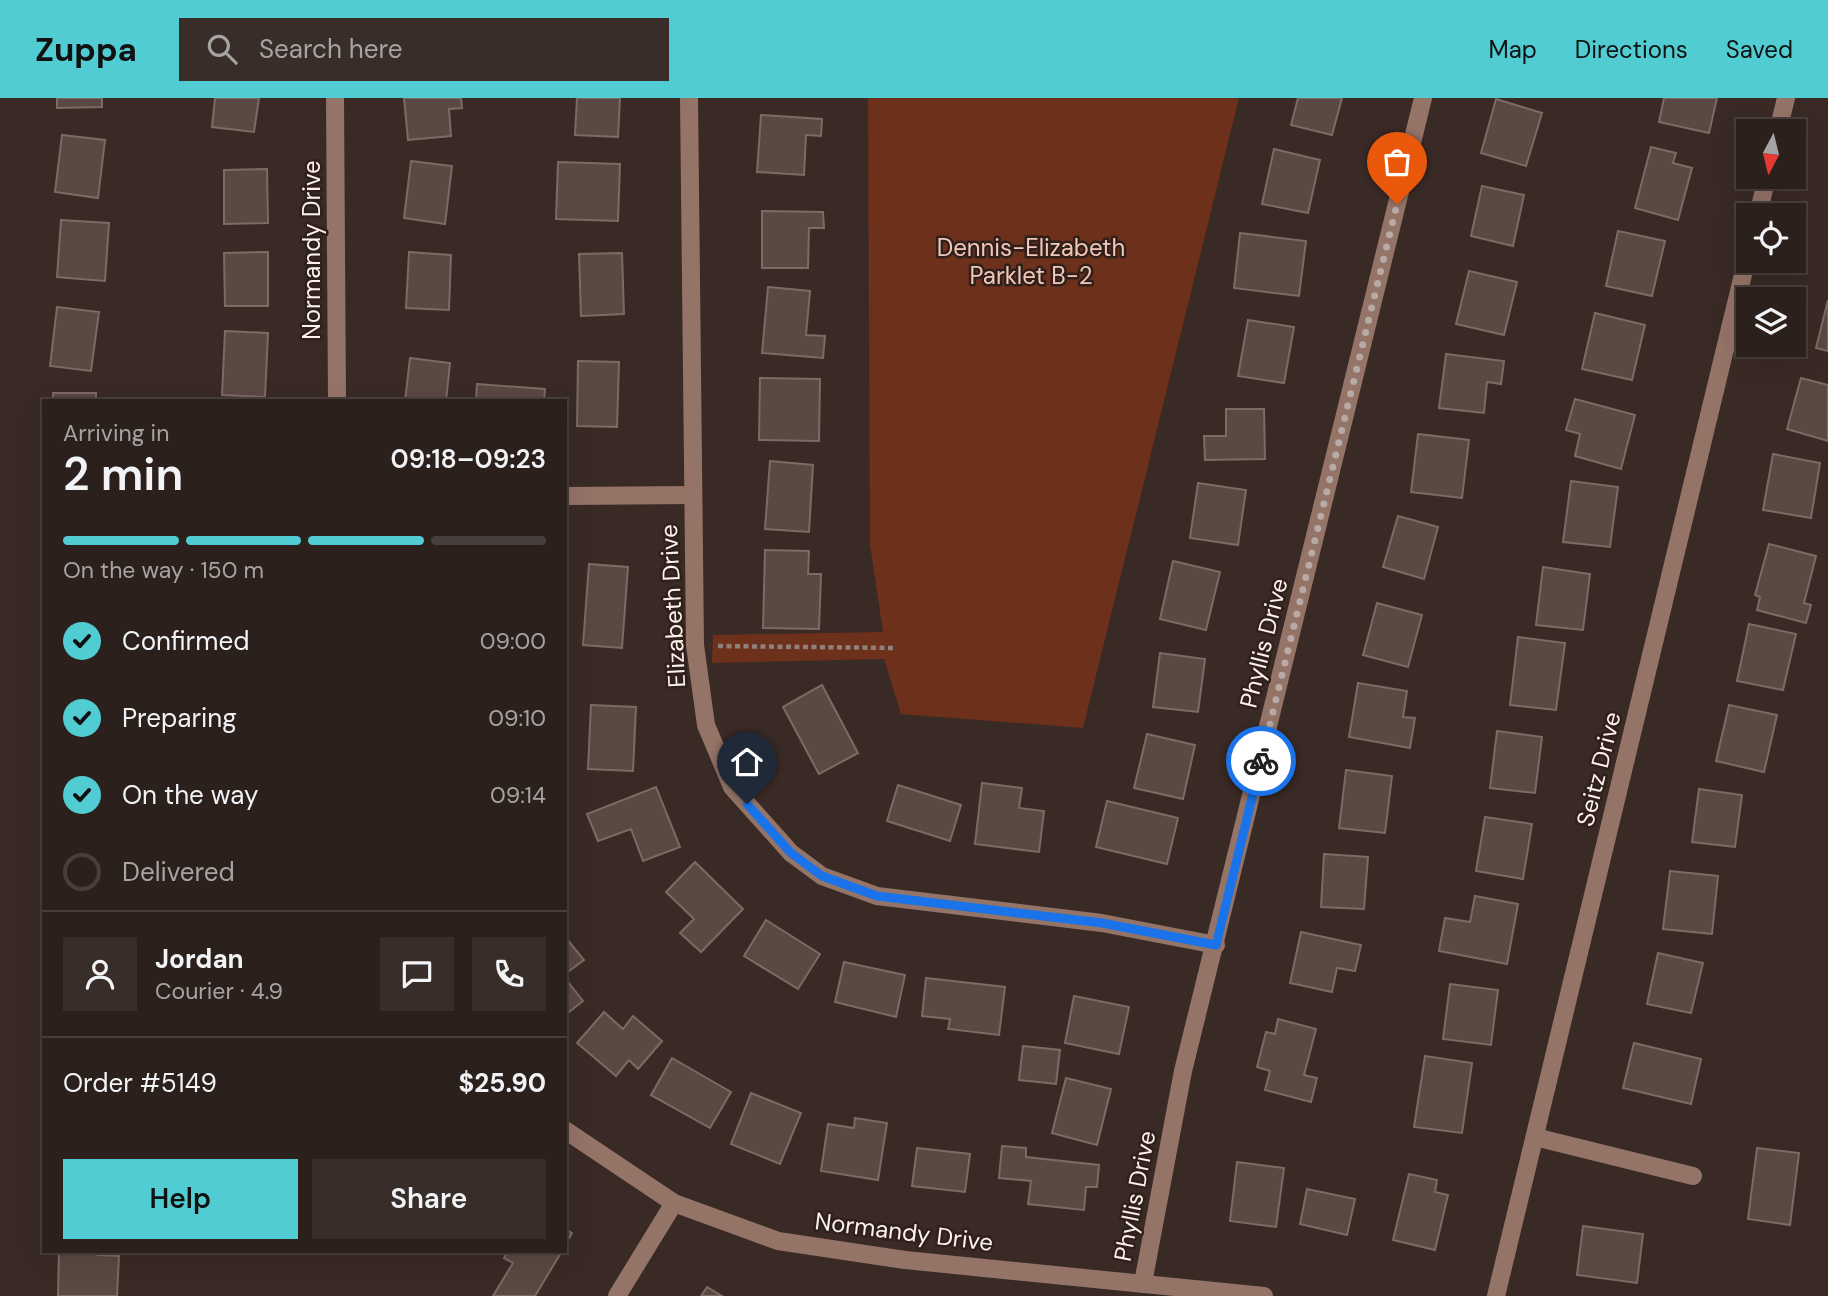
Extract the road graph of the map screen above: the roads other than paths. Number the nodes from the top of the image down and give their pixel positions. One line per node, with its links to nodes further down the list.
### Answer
1 (335, 98): 7 (street, Normandy Drive)
2 (690, 98): 8 (street, Elizabeth Drive)
3 (1423, 98): 10 (street, Phyllis Drive)
4 (1786, 98): 5 (street)
5 (1781, 119)
6 (1743, 273): 12 (street, Seitz Drive)
7 (337, 399)
8 (693, 495): 9 (street); 10 (street, Elizabeth Drive)
9 (567, 496)
10 (1216, 945): 15 (street, Phyllis Drive)
11 (567, 1131): 14 (street, Normandy Drive)
12 (1535, 1137): 13 (street); 18 (street, Seitz Drive)
13 (1693, 1176)
14 (674, 1203): 15 (street, Normandy Drive); 16 (street)
15 (1143, 1283): 17 (street, Normandy Drive)
16 (617, 1296)
17 (1264, 1296)
18 (1496, 1296)

